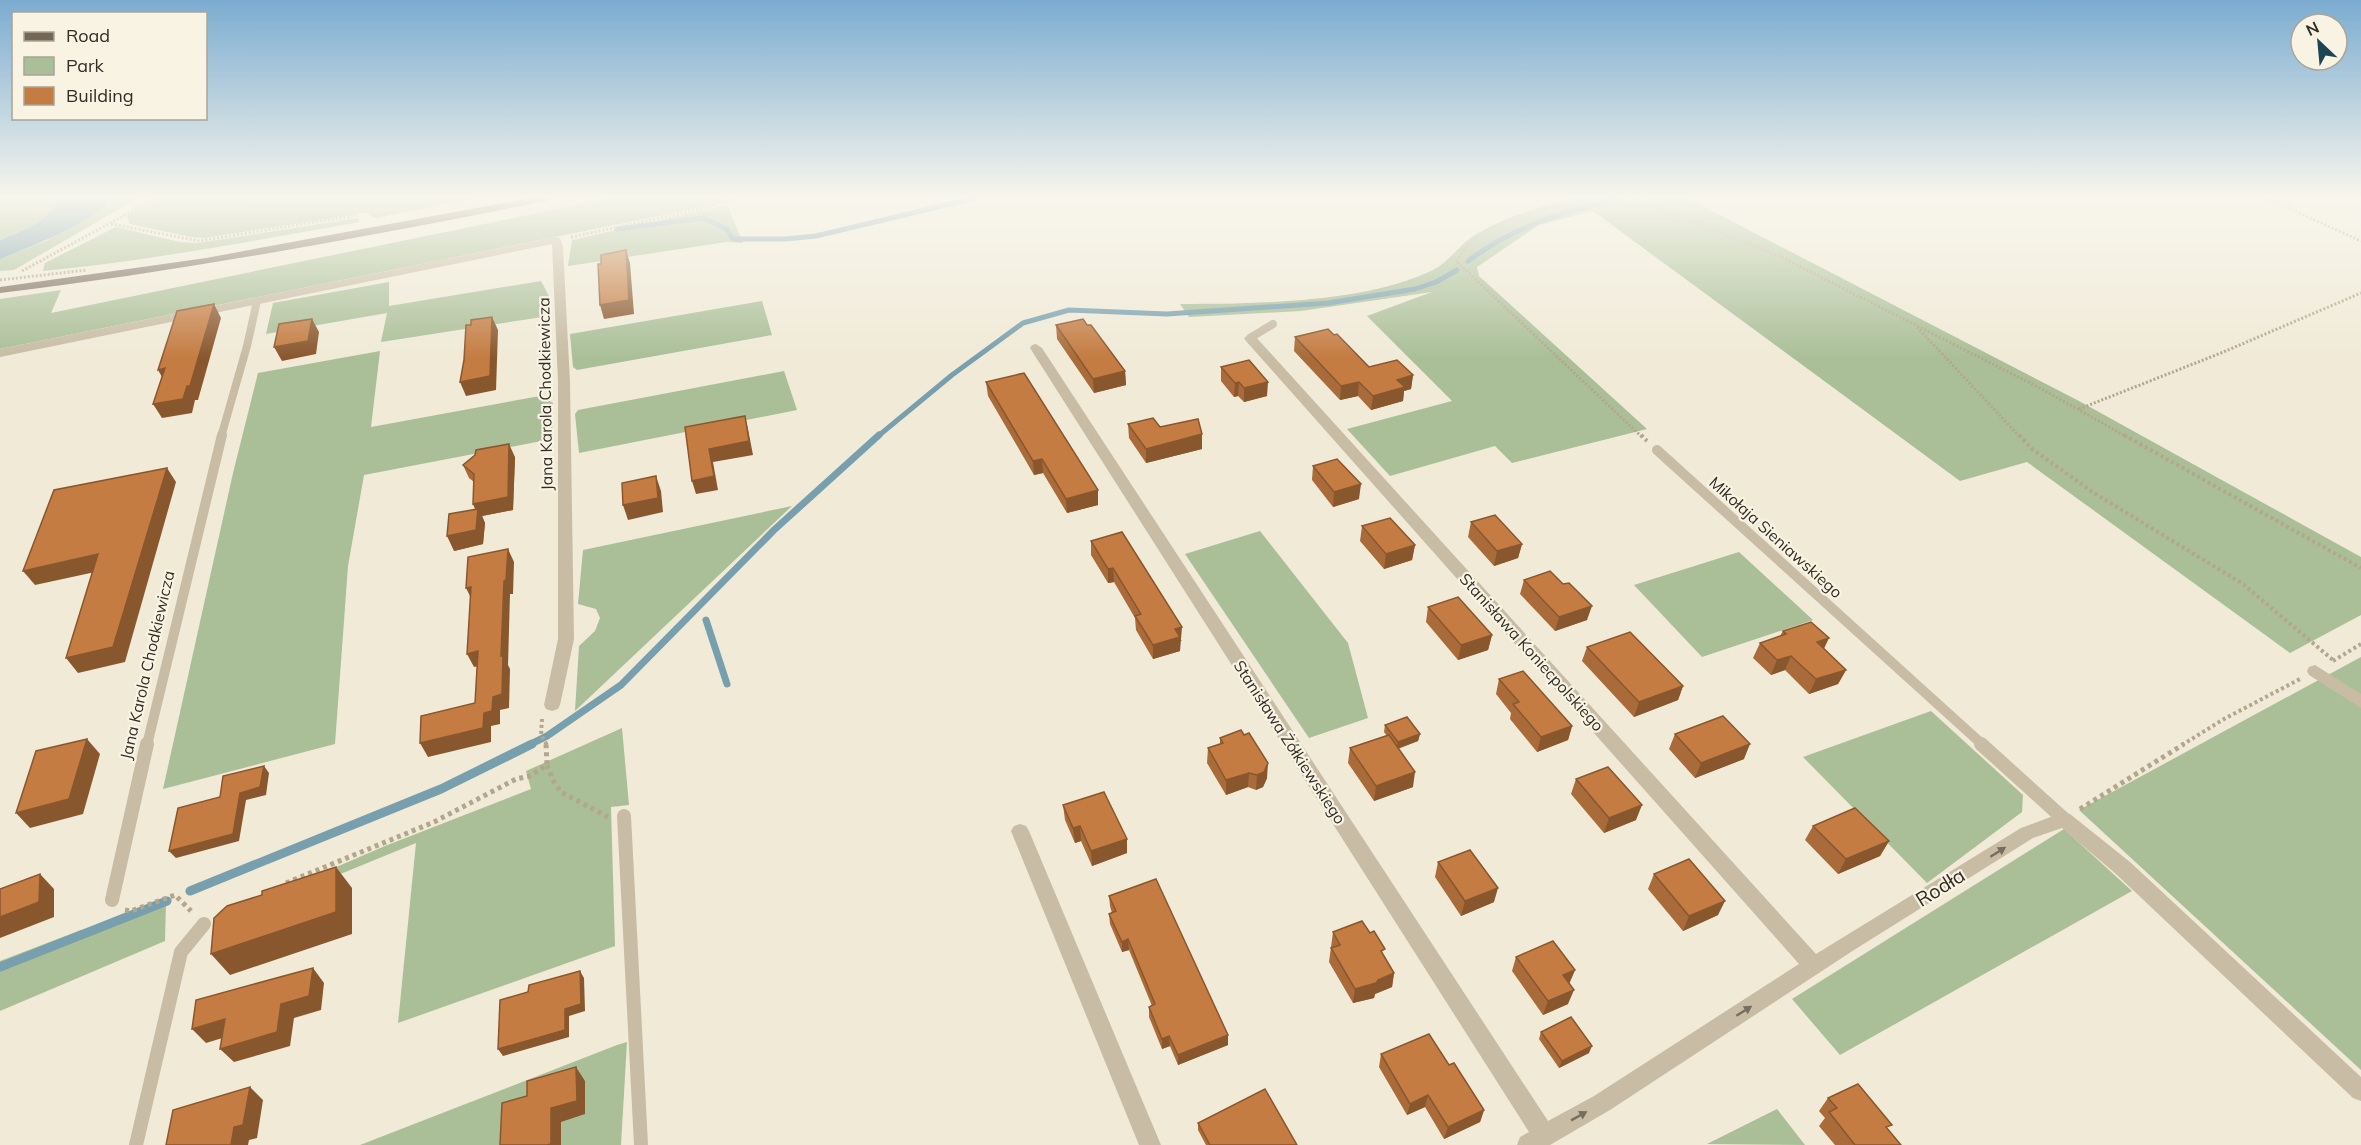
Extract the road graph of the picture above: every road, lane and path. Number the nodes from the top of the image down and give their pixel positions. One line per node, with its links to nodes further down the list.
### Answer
1 (58, 251): 9 (path)
2 (266, 251): 10 (main road)
3 (500, 251): 12 (street)
4 (558, 251): 25 (street, Jana Karola Chodkiewicza)
5 (1463, 251): 8 (path)
6 (1767, 251): 14 (path)
7 (87, 270): 9 (path, bridge)
8 (1470, 275): 19 (path)
9 (0, 281)
10 (0, 290)
11 (2361, 293): 18 (path)
12 (257, 301): 17 (street); 33 (lane, Jana Karola Chodkiewicza)
13 (1273, 324): 15 (lane)
14 (1916, 326): 18 (path); 22 (path)
15 (1250, 338): 35 (street, Stanisława Koniecpolskiego)
16 (1036, 348): 37 (street, Stanisława Żółkiewskiego)
17 (0, 353)
18 (2078, 410): 20 (path)
19 (1657, 450): 29 (lane, Mikołaja Sieniawskiego)
20 (2361, 567)
21 (2361, 644): 22 (path)
22 (2333, 661): 23 (path)
23 (2316, 671): 24 (street); 29 (path)
24 (2361, 702)
25 (552, 705)
26 (541, 735): 27 (path)
27 (547, 765): 28 (path); 31 (path)
28 (624, 816): 39 (lane)
29 (2064, 819): 35 (street, Rodła, one-way to 29); 36 (street)
30 (1020, 831): 40 (street)
31 (278, 887)
32 (176, 895): 33 (path)
33 (112, 900)
34 (204, 924): 38 (lane)
35 (1814, 966): 37 (street, Rodła, one-way to 35)
36 (2361, 1091)
37 (1536, 1140)
38 (136, 1145)
39 (641, 1145)
40 (1150, 1145)

